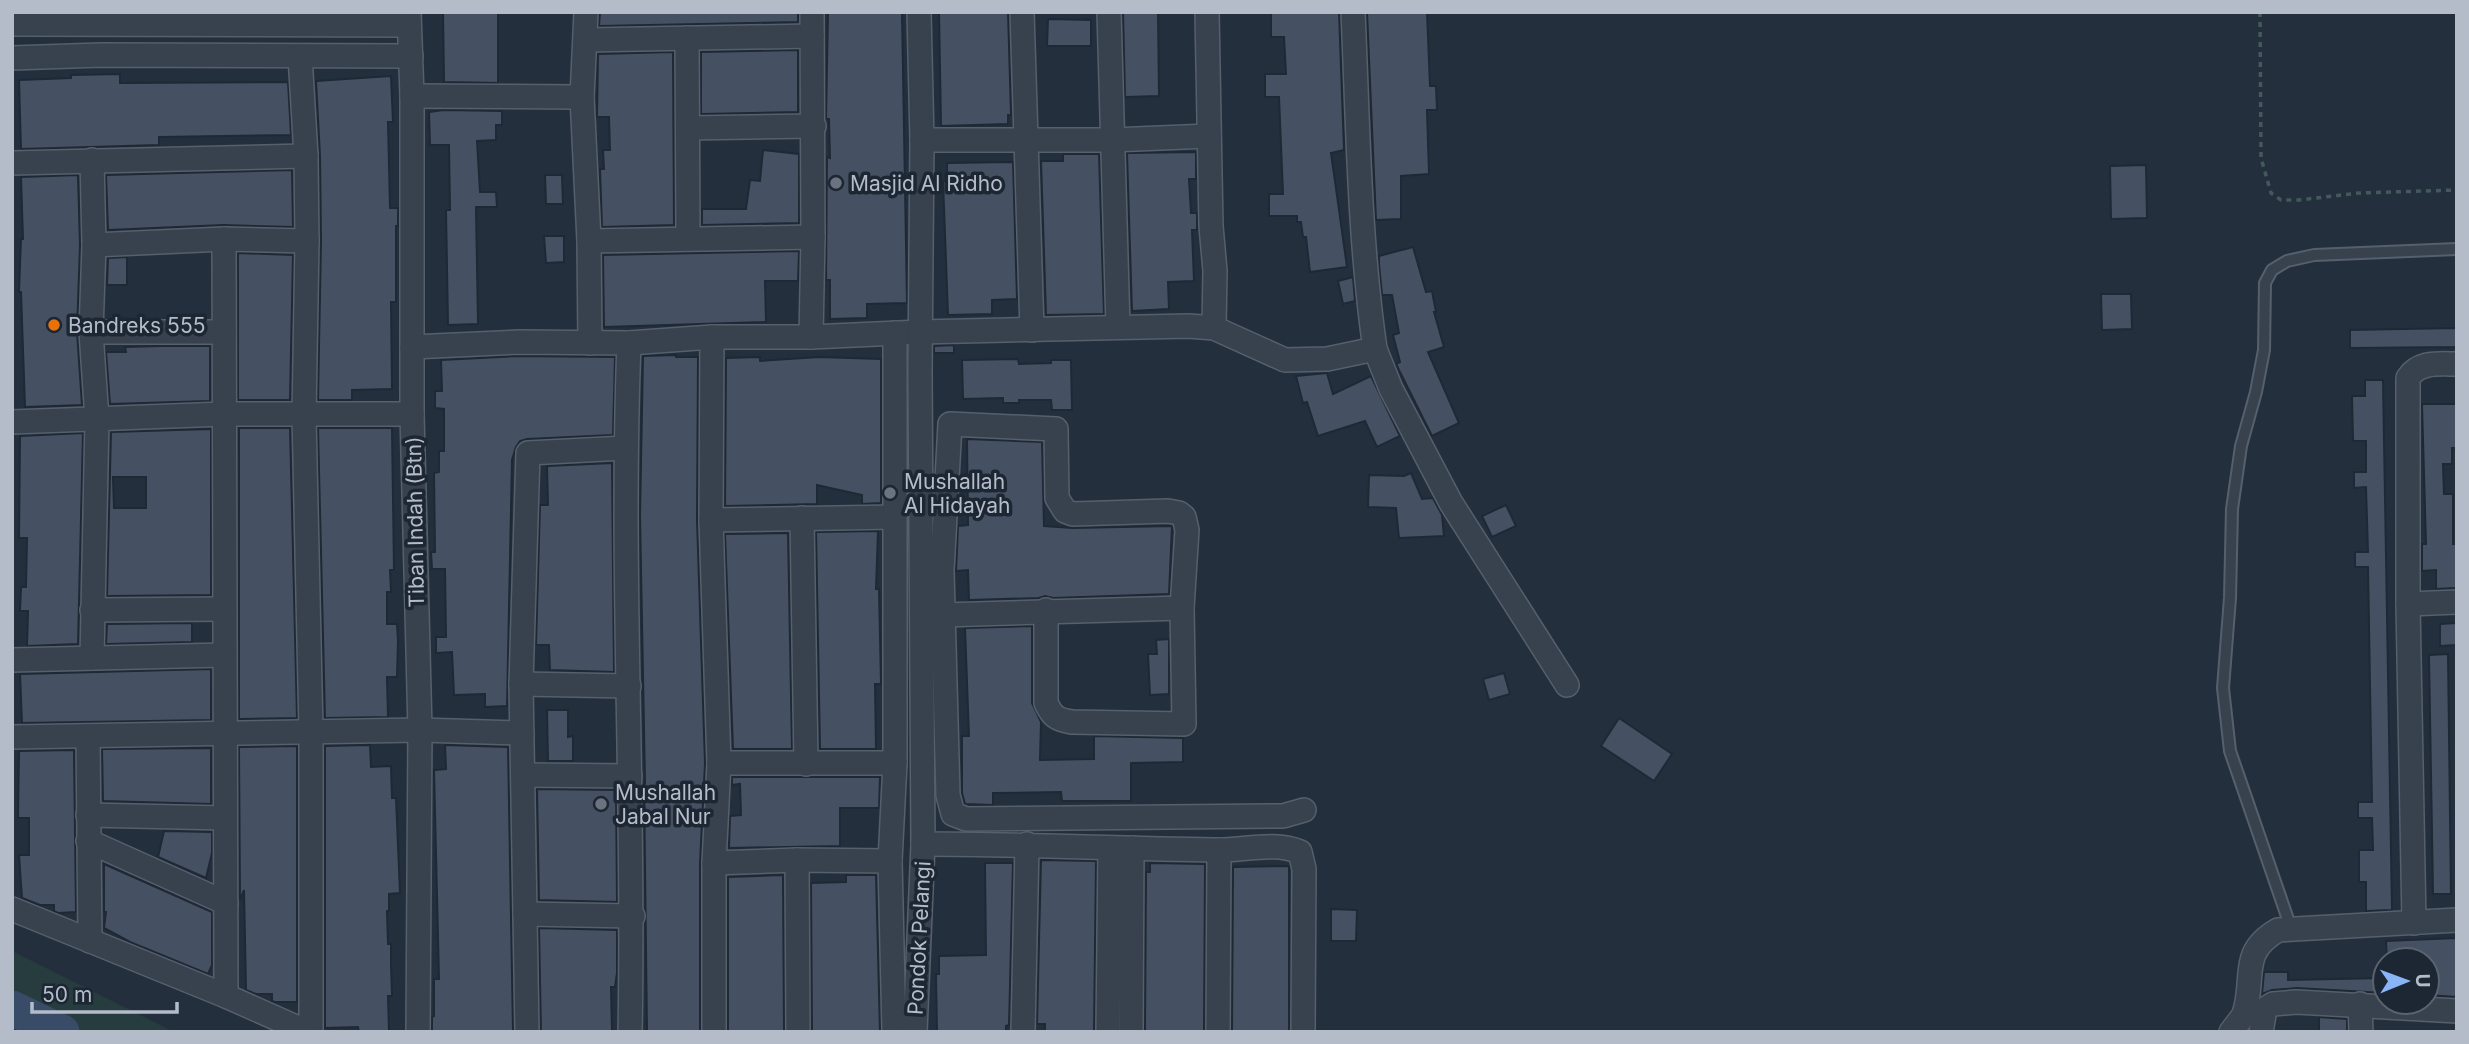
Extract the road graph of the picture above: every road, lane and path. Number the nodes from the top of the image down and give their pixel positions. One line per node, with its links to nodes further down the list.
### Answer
1 (586, 12): 14 (street)
2 (812, 12): 12 (street)
3 (919, 12): 23 (street)
4 (1022, 12): 24 (street)
5 (1109, 12): 25 (street)
6 (1207, 12): 22 (street)
7 (1353, 12): 49 (street)
8 (2260, 12): 29 (path)
9 (409, 18): 10 (street); 16 (street, Tiban Indah (Btn))
10 (307, 19): 11 (street)
11 (12, 24)
12 (812, 36): 13 (street); 20 (street)
13 (687, 38): 14 (street); 21 (street)
14 (586, 40): 19 (street)
15 (300, 56): 16 (street); 17 (street); 26 (street)
16 (411, 56): 18 (street, Tiban Indah (Btn))
17 (12, 58)
18 (412, 96): 19 (street); 48 (street, Tiban Indah (Btn))
19 (582, 97): 34 (street)
20 (814, 126): 21 (street); 30 (street)
21 (688, 128): 31 (street)
22 (1209, 136): 25 (street); 38 (street)
23 (922, 140): 24 (street); 42 (street)
24 (1027, 140): 25 (street); 39 (street)
25 (1112, 140): 37 (street)
26 (306, 156): 27 (street); 33 (street)
27 (92, 160): 28 (street); 35 (street)
28 (12, 163)
29 (2457, 190)
30 (813, 237): 31 (street); 45 (street)
31 (688, 238): 34 (street)
32 (224, 239): 33 (street); 35 (street); 41 (street)
33 (307, 241): 53 (street)
34 (589, 241): 46 (street)
35 (94, 245): 40 (street)
36 (2457, 249): 102 (lane)
37 (1118, 327): 38 (street); 39 (street)
38 (1214, 328): 49 (street)
39 (1032, 330): 42 (street)
40 (91, 332): 41 (street); 54 (street)
41 (224, 332): 51 (street)
42 (920, 332): 43 (street); 60 (street)
43 (895, 333): 45 (street); 57 (street)
44 (712, 337): 45 (street); 47 (street); 59 (street)
45 (811, 337)
46 (590, 343): 47 (street); 48 (street)
47 (629, 344): 56 (street)
48 (412, 347): 52 (street, Tiban Indah (Btn))
49 (1375, 349): 72 (street)
50 (2457, 364): 62 (street)
51 (224, 414): 53 (street); 54 (street); 64 (street)
52 (412, 414): 53 (street); 74 (street, Tiban Indah (Btn))
53 (304, 416): 75 (street)
54 (97, 419): 55 (street); 65 (street)
55 (12, 422)
56 (625, 448): 71 (street); 73 (street)
57 (894, 517): 58 (street); 81 (street)
58 (802, 518): 59 (street); 82 (street)
59 (711, 520): 80 (street)
60 (932, 571): 63 (street); 67 (street); 90 (street, Pondok Pelangi)
61 (2457, 602): 62 (street)
62 (2408, 604): 101 (street)
63 (1182, 608): 66 (street); 66 (street)
64 (224, 609): 65 (street); 68 (street)
65 (92, 610): 69 (street)
66 (1046, 610): 67 (street)
67 (943, 615): 85 (street)
68 (223, 655): 69 (street); 77 (street)
69 (92, 658): 70 (street)
70 (12, 660)
71 (521, 684): 73 (street); 76 (street)
72 (1567, 685)
73 (629, 686): 84 (street)
74 (420, 730): 75 (street); 76 (street); 109 (street, Tiban Indah (Btn))
75 (311, 732): 77 (street); 108 (street)
76 (522, 733): 83 (street)
77 (224, 734): 78 (street); 87 (street)
78 (89, 736): 79 (street); 86 (street)
79 (12, 737)
80 (719, 763): 82 (street); 95 (street)
81 (895, 763): 82 (street); 93 (street)
82 (806, 764)
83 (523, 775): 84 (street); 98 (street)
84 (630, 776): 99 (street)
85 (1304, 810)
86 (88, 815): 87 (street); 88 (street)
87 (225, 818): 96 (street)
88 (88, 841): 96 (street); 103 (street)
89 (1027, 844): 90 (street); 91 (street); 116 (street)
90 (923, 848): 93 (street); 115 (street, Pondok Pelangi)
91 (1121, 848): 92 (street); 117 (street); 118 (street)
92 (1219, 850): 119 (street); 120 (street)
93 (891, 857): 94 (street); 114 (street)
94 (797, 860): 95 (street); 113 (street)
95 (714, 863): 112 (street)
96 (226, 902): 104 (street)
97 (12, 909): 103 (street)
98 (525, 914): 99 (street); 110 (street)
99 (633, 916): 111 (street)
100 (2457, 920): 101 (street)
101 (2414, 923): 102 (street)
102 (2291, 928): 107 (street)
103 (90, 941): 104 (street)
104 (226, 996): 108 (street)
105 (2360, 1004): 106 (street); 107 (street); 121 (street)
106 (2457, 1011)
107 (2249, 1026)
108 (309, 1032)
109 (418, 1032)
110 (527, 1032)
111 (630, 1032)
112 (714, 1032)
113 (799, 1032)
114 (894, 1032)
115 (915, 1032)
116 (1023, 1032)
117 (1108, 1032)
118 (1131, 1032)
119 (1218, 1032)
120 (1303, 1032)
121 (2361, 1032)

